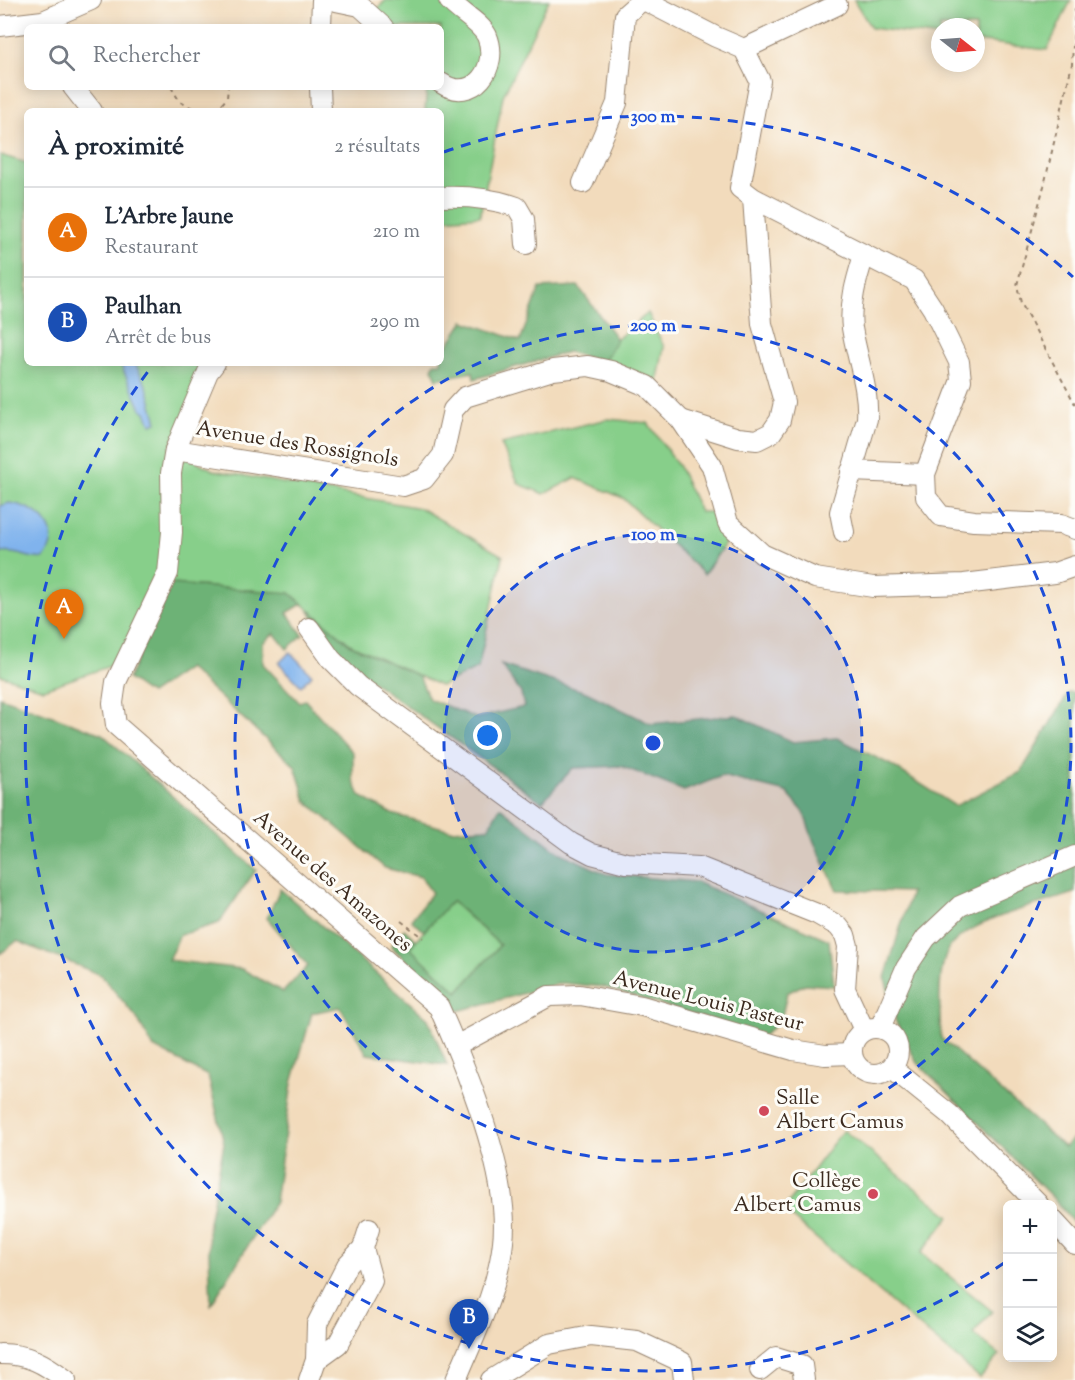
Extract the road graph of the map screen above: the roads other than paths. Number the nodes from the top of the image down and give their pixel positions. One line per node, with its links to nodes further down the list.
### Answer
1 (91, 0): 9 (street)
2 (322, 0): 7 (street)
3 (331, 0): 8 (street)
4 (449, 0): 11 (street)
5 (643, 0): 10 (street); 16 (street)
6 (837, 5): 10 (street)
7 (321, 24)
8 (380, 24)
9 (0, 26)
10 (744, 49): 18 (street)
11 (444, 85)
12 (75, 90): 14 (street)
13 (320, 90): 15 (street)
14 (90, 108)
15 (321, 108)
16 (583, 183)
17 (444, 197): 19 (street)
18 (753, 198): 20 (street); 22 (street)
19 (526, 244)
20 (864, 255): 24 (street); 25 (street)
21 (213, 366): 23 (street, Avenue des Amazones)
22 (681, 420): 23 (street, Avenue des Rossignols); 28 (street, Avenue des Rossignols)
23 (175, 450): 32 (street, Avenue des Amazones)
24 (851, 471): 25 (street); 27 (street)
25 (925, 474): 26 (street)
26 (1075, 529)
27 (844, 532)
28 (1075, 566)
29 (309, 628): 31 (street)
30 (1075, 856): 31 (street)
31 (872, 1029): 33 (street); 34 (street)
32 (456, 1046): 33 (street, Avenue Louis Pasteur); 45 (street, Avenue des Amazones)
33 (852, 1054): 34 (street)
34 (892, 1068): 35 (street)
35 (1034, 1200)
36 (1057, 1224): 38 (street)
37 (369, 1228): 39 (street)
38 (1075, 1244)
39 (363, 1248): 41 (street); 41 (street)
40 (0, 1354): 43 (street)
41 (316, 1360): 44 (street)
42 (760, 1370): 48 (street)
43 (66, 1380)
44 (309, 1380)
45 (456, 1380)
46 (491, 1380): 47 (street)
47 (684, 1380)
48 (804, 1380)

